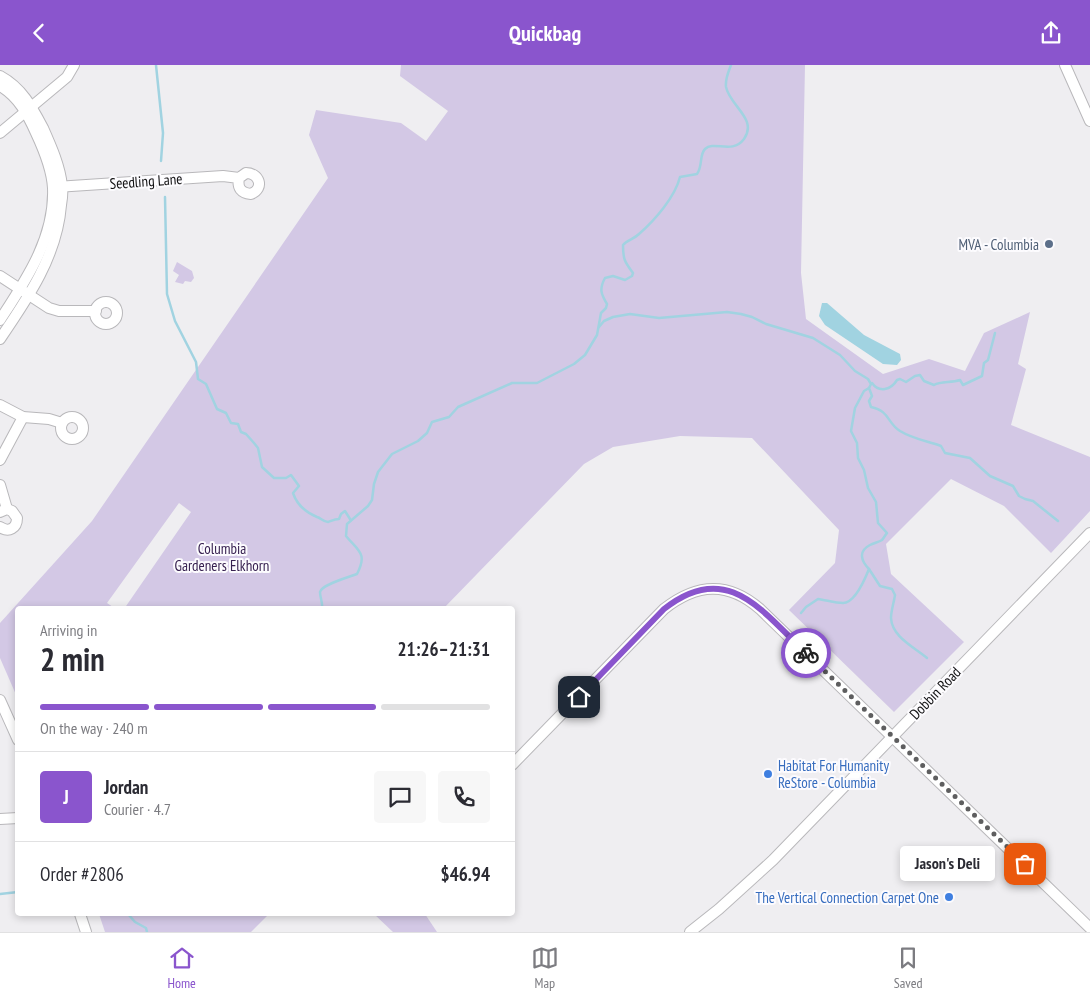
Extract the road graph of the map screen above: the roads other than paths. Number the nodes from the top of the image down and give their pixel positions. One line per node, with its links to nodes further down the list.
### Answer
1 (74, 65): 5 (street)
2 (1065, 65): 6 (street)
3 (0, 76): 5 (street)
4 (0, 86): 5 (street)
5 (30, 110): 7 (street); 9 (street)
6 (1090, 121)
7 (0, 133)
8 (239, 178): 9 (street, Seedling Lane)
9 (58, 187): 11 (street)
10 (0, 276): 11 (street)
11 (24, 293): 12 (street); 13 (street); 14 (street)
12 (96, 311)
13 (0, 319)
14 (0, 339)
15 (0, 405): 16 (street)
16 (23, 417): 17 (street); 18 (street)
17 (62, 423)
18 (0, 460)
19 (0, 485): 20 (street)
20 (3, 511): 21 (street)
21 (0, 527)
22 (1090, 533): 25 (street, Dobbin Road)
23 (0, 699): 24 (street)
24 (15, 733)
25 (894, 737): 26 (street); 30 (street); 32 (street, Dobbin Road)
26 (515, 762)
27 (15, 817): 28 (street)
28 (0, 819)
29 (81, 916): 31 (street)
30 (1090, 928)
31 (86, 932)
32 (690, 932)

